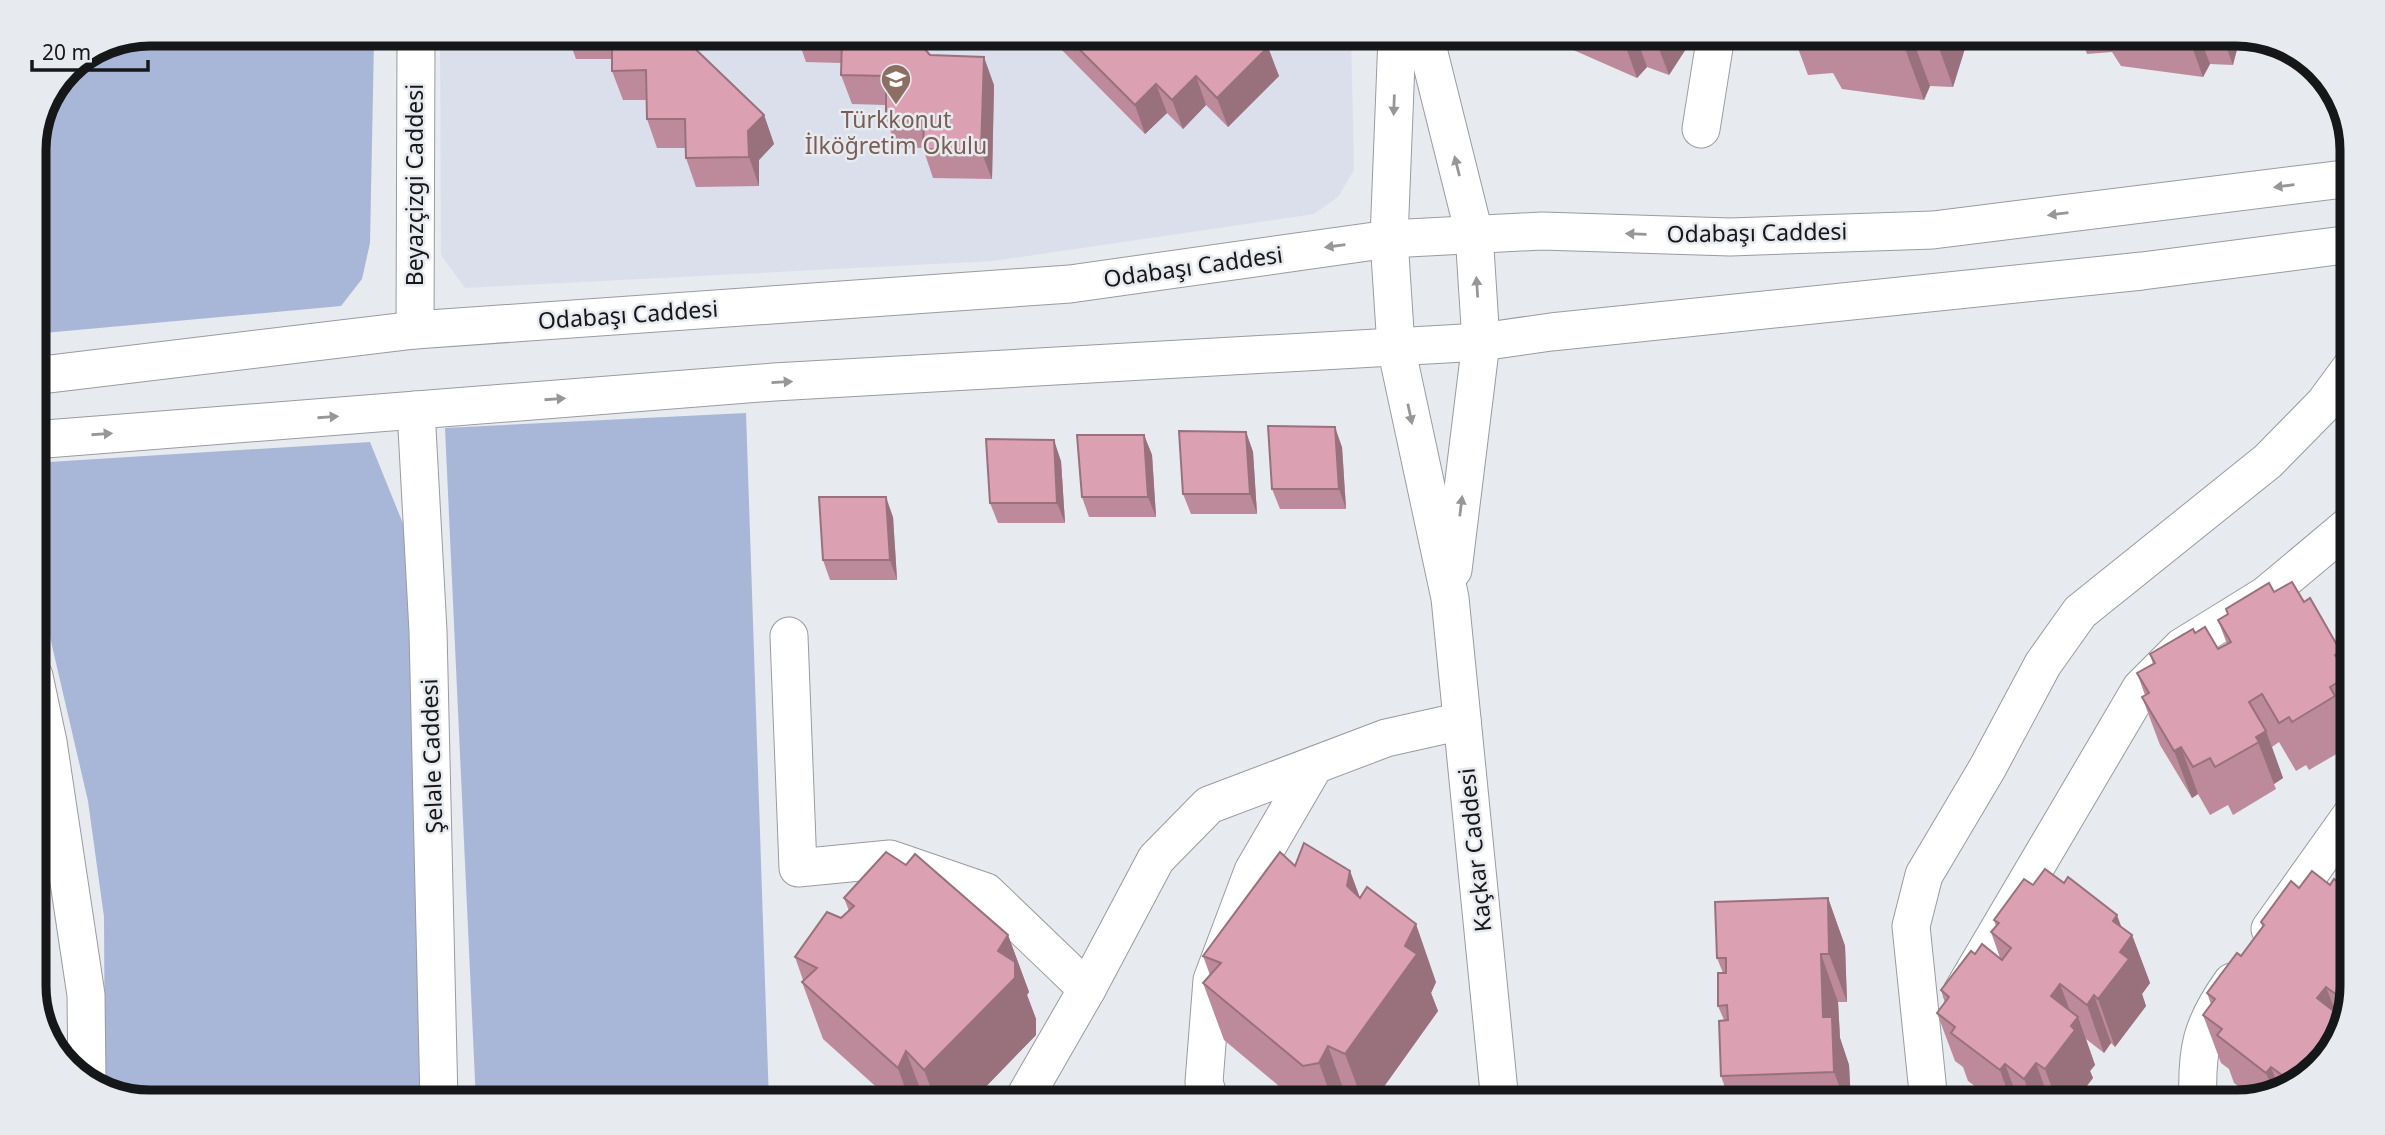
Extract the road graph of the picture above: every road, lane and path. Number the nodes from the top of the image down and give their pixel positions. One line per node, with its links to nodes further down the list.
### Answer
1 (416, 46): 10 (street, Beyazçizgi Caddesi)
2 (1397, 46): 8 (street, Kaçkar Caddesi, one-way to 8)
3 (1427, 46): 7 (street, Kaçkar Caddesi, one-way to 3)
4 (1714, 46): 5 (street)
5 (1701, 129)
6 (2339, 179): 7 (street, Odabaşı Caddesi, one-way to 7)
7 (1474, 233): 8 (street, Odabaşı Caddesi); 11 (street, Kaçkar Caddesi, one-way to 7)
8 (1389, 239): 10 (street, Odabaşı Caddesi, one-way to 10); 12 (street, Kaçkar Caddesi)
9 (2339, 246): 11 (street)
10 (415, 330): 13 (street, Odabaşı Caddesi)
11 (1481, 342): 12 (street); 18 (street, Kaçkar Caddesi, one-way to 11)
12 (1396, 347): 15 (street, one-way to 12); 18 (street, Kaçkar Caddesi, one-way to 18)
13 (46, 374)
14 (2339, 384): 26 (street)
15 (416, 410): 16 (street, one-way to 15); 27 (street, Şelale Caddesi)
16 (46, 439)
17 (2339, 533): 26 (street)
18 (1450, 598): 20 (street, Kaçkar Caddesi)
19 (789, 636): 24 (street)
20 (1462, 721): 22 (street); 30 (street, Kaçkar Caddesi)
21 (46, 733): 25 (street)
22 (1312, 768): 24 (street); 29 (street)
23 (2340, 831): 31 (street)
24 (1087, 989): 28 (street)
25 (87, 1068)
26 (1928, 1088)
27 (439, 1090)
28 (1029, 1090)
29 (1206, 1090)
30 (1499, 1090)
31 (2198, 1090)

